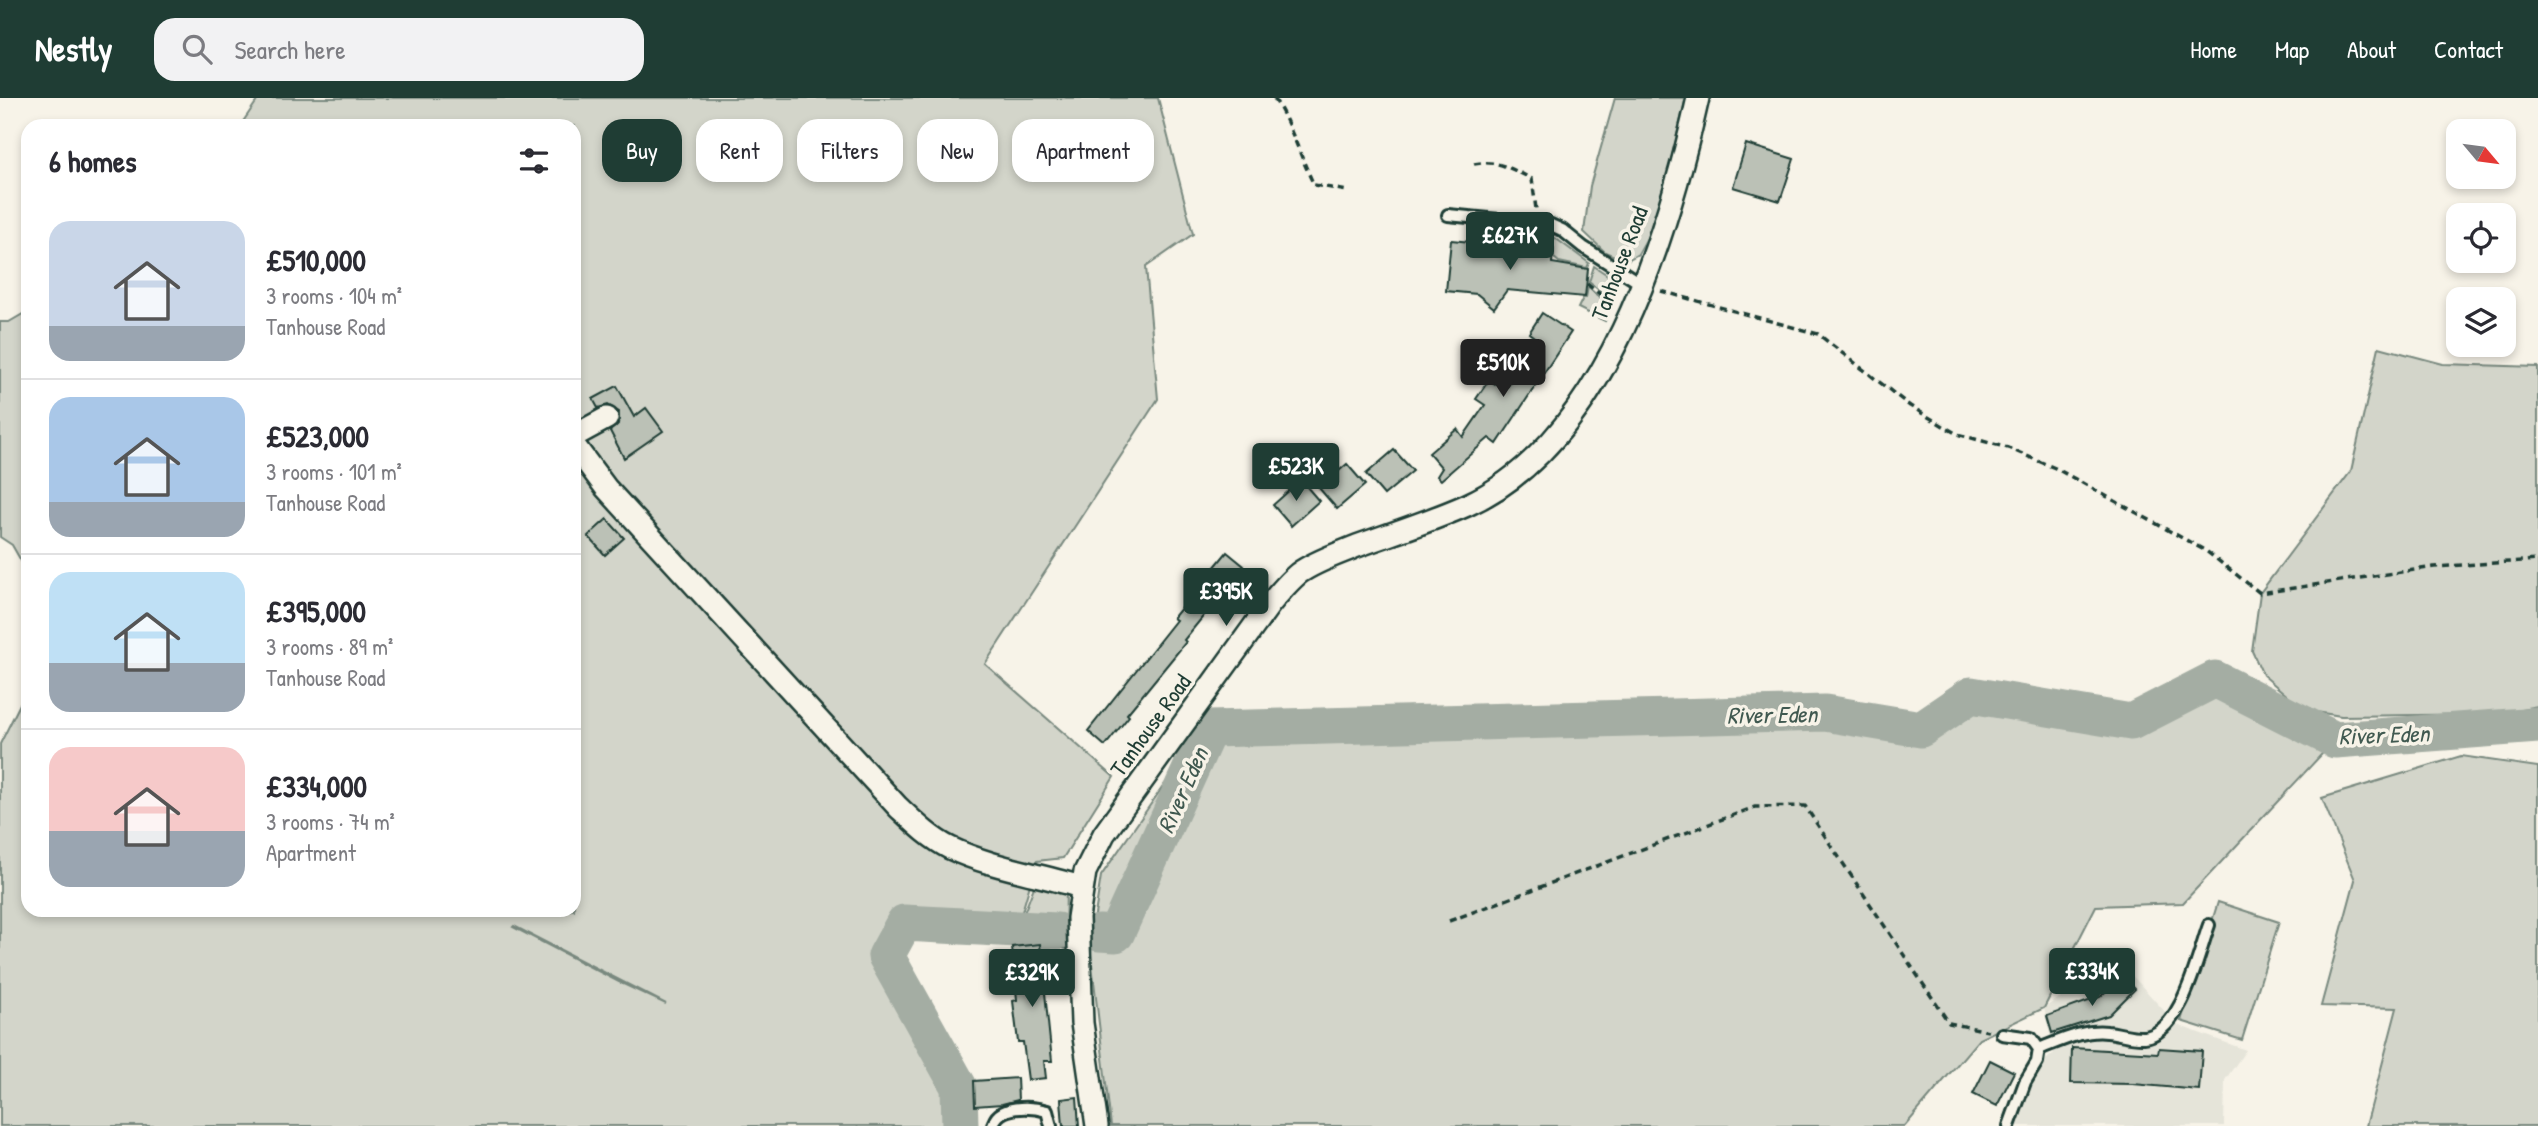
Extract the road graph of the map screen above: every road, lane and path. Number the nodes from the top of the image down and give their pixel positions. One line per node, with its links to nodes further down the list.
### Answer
1 (1274, 98): 4 (path)
2 (1698, 98): 8 (street, Tanhouse Road)
3 (1474, 164): 6 (path)
4 (1348, 191)
5 (1448, 215): 6 (lane)
6 (1538, 223): 8 (lane)
7 (1587, 284): 9 (path)
8 (1650, 287): 13 (path); 14 (street, Tanhouse Road)
9 (1615, 309)
10 (607, 418): 11 (street)
11 (581, 432)
12 (581, 454): 14 (street)
13 (2538, 560)
14 (1081, 887): 21 (street, Tanhouse Road)
15 (1448, 921): 17 (path)
16 (2209, 925): 18 (lane)
17 (2002, 1034): 18 (lane)
18 (2039, 1049): 22 (lane)
19 (993, 1126): 20 (lane)
20 (1051, 1126)
21 (1097, 1126)
22 (2010, 1126)

